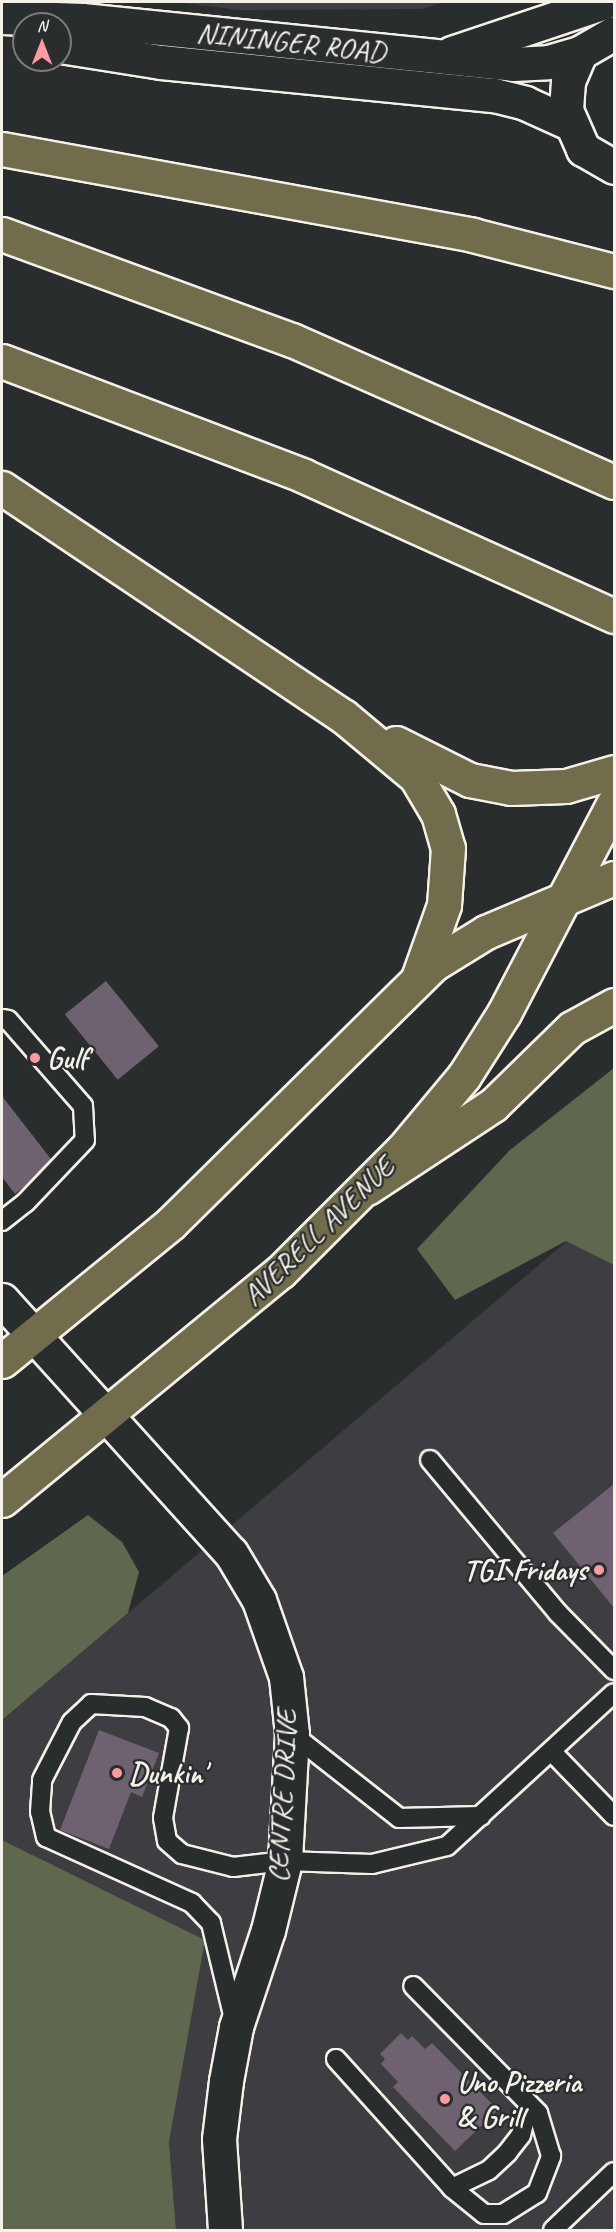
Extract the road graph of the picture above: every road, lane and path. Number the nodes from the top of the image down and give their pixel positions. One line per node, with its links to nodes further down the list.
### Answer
1 (604, 2): 6 (street)
2 (2, 17): 6 (street, NININGER ROAD)
3 (615, 33): 5 (street, NININGER ROAD)
4 (72, 48): 7 (street, NININGER ROAD)
5 (580, 53): 6 (street, NININGER ROAD); 7 (street)
6 (439, 57)
7 (569, 123): 9 (street)
8 (2, 149): 11 (main road)
9 (615, 167)
10 (2, 234): 13 (main road)
11 (615, 271)
12 (2, 362): 15 (main road)
13 (615, 482)
14 (2, 488): 16 (main road)
15 (615, 616)
16 (343, 716): 17 (main road); 21 (main road)
17 (615, 772)
18 (615, 803): 20 (main road, AVERELL AVENUE)
19 (615, 878): 20 (main road)
20 (562, 899): 21 (main road); 24 (main road, AVERELL AVENUE)
21 (418, 978): 27 (main road)
22 (615, 1005): 24 (main road)
23 (2, 1019): 25 (lane)
24 (367, 1188): 29 (main road, AVERELL AVENUE)
25 (2, 1221)
26 (2, 1300): 27 (street, CENTRE DRIVE)
27 (34, 1334): 28 (main road); 29 (street, CENTRE DRIVE)
28 (2, 1361)
29 (107, 1414): 31 (main road, AVERELL AVENUE); 34 (street, CENTRE DRIVE)
30 (430, 1460): 32 (lane)
31 (2, 1500)
32 (615, 1670)
33 (615, 1693): 35 (lane)
34 (292, 1734): 36 (lane); 38 (street, CENTRE DRIVE)
35 (552, 1752): 36 (lane); 37 (lane)
36 (482, 1816): 38 (lane)
37 (615, 1816)
38 (285, 1861): 40 (street, CENTRE DRIVE); 40 (lane)
39 (413, 1986): 42 (lane)
40 (236, 2026): 45 (street, CENTRE DRIVE)
41 (336, 2060): 44 (lane)
42 (530, 2104): 44 (lane); 44 (lane)
43 (615, 2172): 46 (lane)
44 (452, 2188)
45 (225, 2230)
46 (553, 2230)

